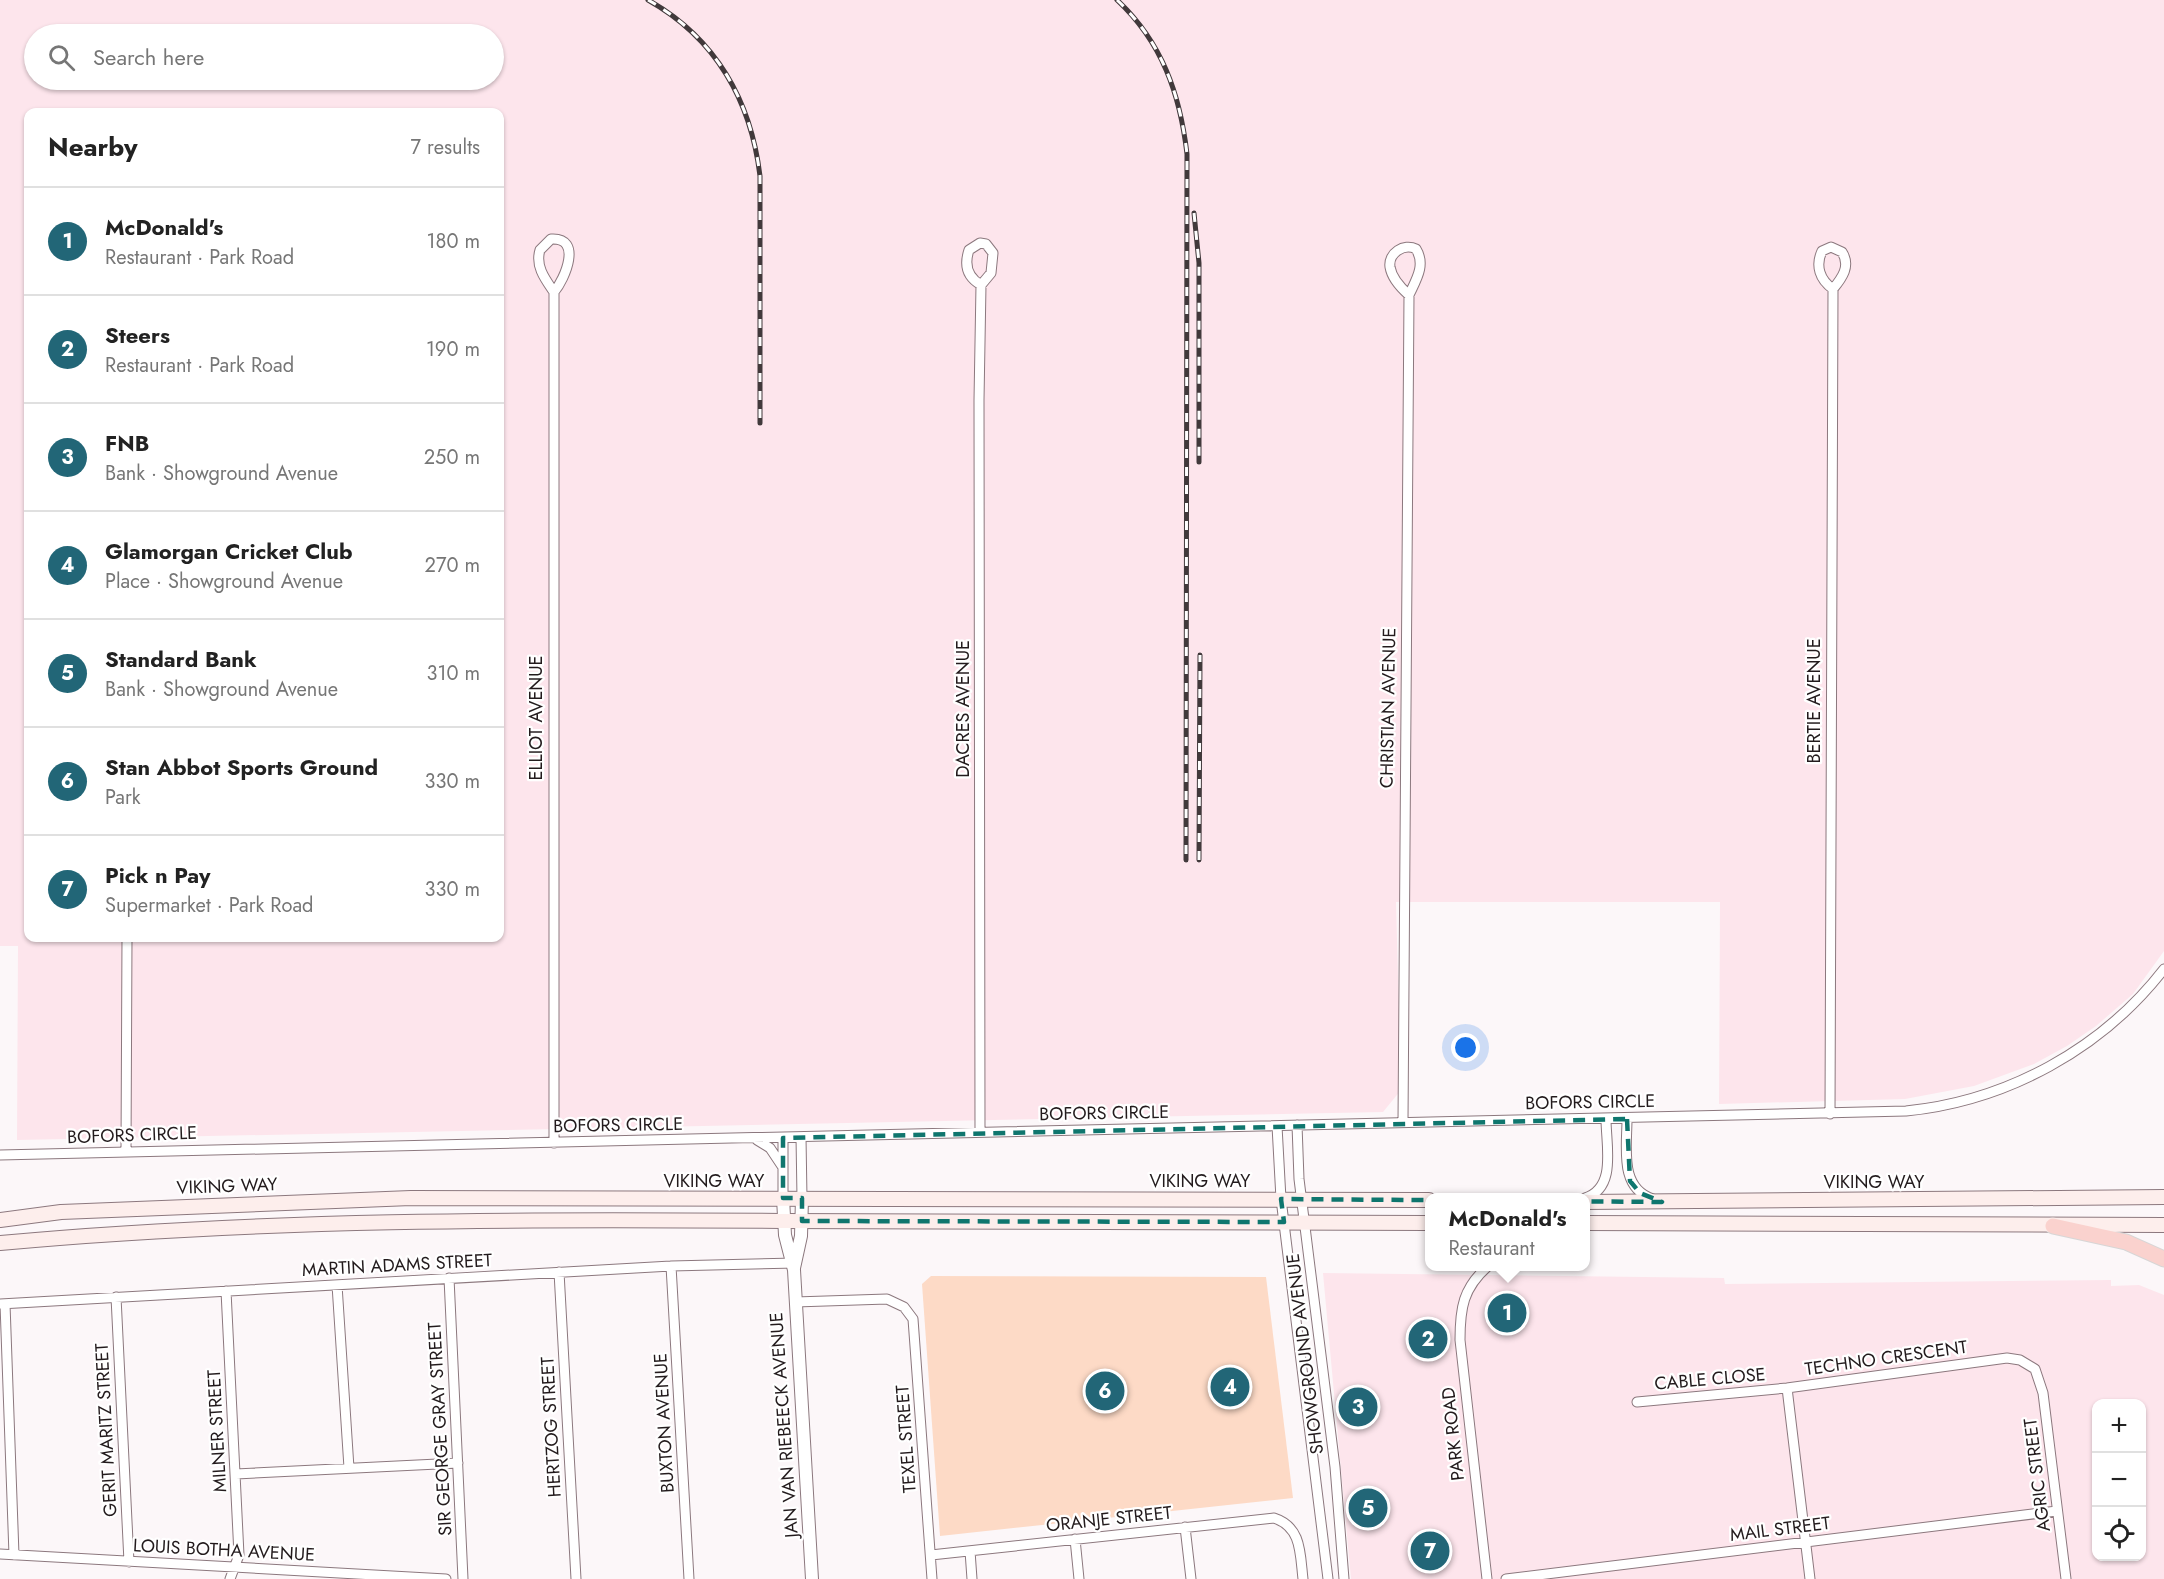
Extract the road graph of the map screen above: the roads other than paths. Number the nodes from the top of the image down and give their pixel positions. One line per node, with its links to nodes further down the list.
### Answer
1 (981, 285): 13 (street, DACRES AVENUE)
2 (1833, 290): 7 (street, BERTIE AVENUE)
3 (554, 292): 3 (street); 17 (street, ELLIOT AVENUE)
4 (1409, 295): 4 (street, CHRISTIAN AVENUE); 10 (street, CHRISTIAN AVENUE)
5 (127, 942): 18 (street)
6 (2164, 969): 7 (street, BOFORS CIRCLE)
7 (1830, 1114): 9 (street, BOFORS CIRCLE)
8 (1606, 1119): 9 (street, BOFORS CIRCLE); 10 (street, BOFORS CIRCLE); 21 (street)
9 (1627, 1119): 29 (street)
10 (1403, 1122): 11 (street, BOFORS CIRCLE)
11 (1297, 1125): 12 (street, BOFORS CIRCLE); 26 (street, SHOWGROUND AVENUE)
12 (1277, 1126): 13 (street, BOFORS CIRCLE); 25 (street, SHOWGROUND AVENUE)
13 (980, 1132): 14 (street, BOFORS CIRCLE)
14 (801, 1137): 15 (street, BOFORS CIRCLE); 24 (street, JAN VAN RIEBEECK AVENUE)
15 (783, 1138): 16 (street, BOFORS CIRCLE); 20 (street, JAN VAN RIEBEECK AVENUE)
16 (753, 1139): 17 (street, BOFORS CIRCLE); 20 (street)
17 (554, 1143): 18 (street, BOFORS CIRCLE)
18 (126, 1151): 19 (street, BOFORS CIRCLE)
19 (0, 1155)
20 (783, 1168): 23 (street, JAN VAN RIEBEECK AVENUE)
21 (1590, 1197)
22 (2164, 1197): 29 (main road, VIKING WAY)
23 (783, 1198): 24 (main road, VIKING WAY); 30 (main road, VIKING WAY); 31 (street, JAN VAN RIEBEECK AVENUE)
24 (802, 1198): 25 (main road, VIKING WAY); 32 (street, JAN VAN RIEBEECK AVENUE)
25 (1281, 1199): 26 (main road, VIKING WAY); 33 (street, SHOWGROUND AVENUE)
26 (1302, 1199): 27 (main road, VIKING WAY); 34 (street, SHOWGROUND AVENUE)
27 (1425, 1200)
28 (1590, 1200): 29 (main road, VIKING WAY)
29 (1662, 1202)
30 (0, 1220)
31 (784, 1221): 32 (main road); 39 (main road); 41 (street, JAN VAN RIEBEECK AVENUE)
32 (802, 1221): 33 (main road); 41 (street, JAN VAN RIEBEECK AVENUE)
33 (1284, 1222): 34 (main road); 80 (street, SHOWGROUND AVENUE)
34 (1306, 1222): 35 (main road); 67 (street, SHOWGROUND AVENUE)
35 (1425, 1223)
36 (1590, 1223): 38 (main road)
37 (2164, 1225): 38 (main road)
38 (2053, 1226): 40 (highway)
39 (0, 1243)
40 (2164, 1259)
41 (794, 1265): 42 (street, MARTIN ADAMS STREET); 49 (street, JAN VAN RIEBEECK AVENUE)
42 (671, 1266): 44 (street, MARTIN ADAMS STREET); 73 (street, BUXTON AVENUE)
43 (1483, 1271): 83 (street, PARK ROAD)
44 (559, 1272): 45 (street, MARTIN ADAMS STREET); 72 (street, HERTZOG STREET)
45 (448, 1278): 46 (street, MARTIN ADAMS STREET); 54 (street, SIR GEORGE GRAY STREET)
46 (337, 1285): 47 (street, MARTIN ADAMS STREET); 55 (street)
47 (226, 1291): 48 (street, MARTIN ADAMS STREET); 56 (street, MILNER STREET)
48 (116, 1298): 50 (street, MARTIN ADAMS STREET); 65 (street, GERIT MARITZ STREET)
49 (795, 1302): 64 (street, TEXEL STREET); 74 (street, JAN VAN RIEBEECK AVENUE)
50 (3, 1304): 63 (street)
51 (2035, 1369): 52 (street, TECHNO CRESCENT); 57 (street, AGRIC STREET)
52 (1787, 1388): 53 (street, CABLE CLOSE); 60 (street, TECHNO CRESCENT)
53 (1637, 1402)
54 (459, 1463): 55 (street); 71 (street, SIR GEORGE GRAY STREET)
55 (349, 1468): 56 (street)
56 (236, 1474): 66 (street, MILNER STREET)
57 (2057, 1511): 60 (street, MAIL STREET); 86 (street, AGRIC STREET)
58 (1185, 1527): 59 (street, ORANJE STREET); 78 (street); 79 (street, ORANJE STREET)
59 (1075, 1539): 61 (street, ORANJE STREET); 77 (street)
60 (1806, 1542): 84 (street, MAIL STREET); 85 (street, TECHNO CRESCENT)
61 (970, 1551): 64 (street, ORANJE STREET); 76 (street)
62 (0, 1554): 63 (street, LOUIS BOTHA AVENUE)
63 (14, 1555): 65 (street, LOUIS BOTHA AVENUE)
64 (931, 1555): 75 (street, TEXEL STREET)
65 (129, 1562): 66 (street, LOUIS BOTHA AVENUE)
66 (233, 1567): 68 (street, MILNER STREET); 69 (street, LOUIS BOTHA AVENUE)
67 (1343, 1569): 81 (street, SHOWGROUND AVENUE); 82 (street)
68 (230, 1579)
69 (432, 1579): 70 (street, LOUIS BOTHA AVENUE)
70 (447, 1579)
71 (463, 1579)
72 (576, 1579)
73 (689, 1579)
74 (813, 1579)
75 (932, 1579)
76 (972, 1579)
77 (1079, 1579)
78 (1191, 1579)
79 (1303, 1579)
80 (1328, 1579)
81 (1344, 1579)
82 (1349, 1579)
83 (1487, 1579)
84 (1506, 1579)
85 (1810, 1579)
86 (2066, 1579)

